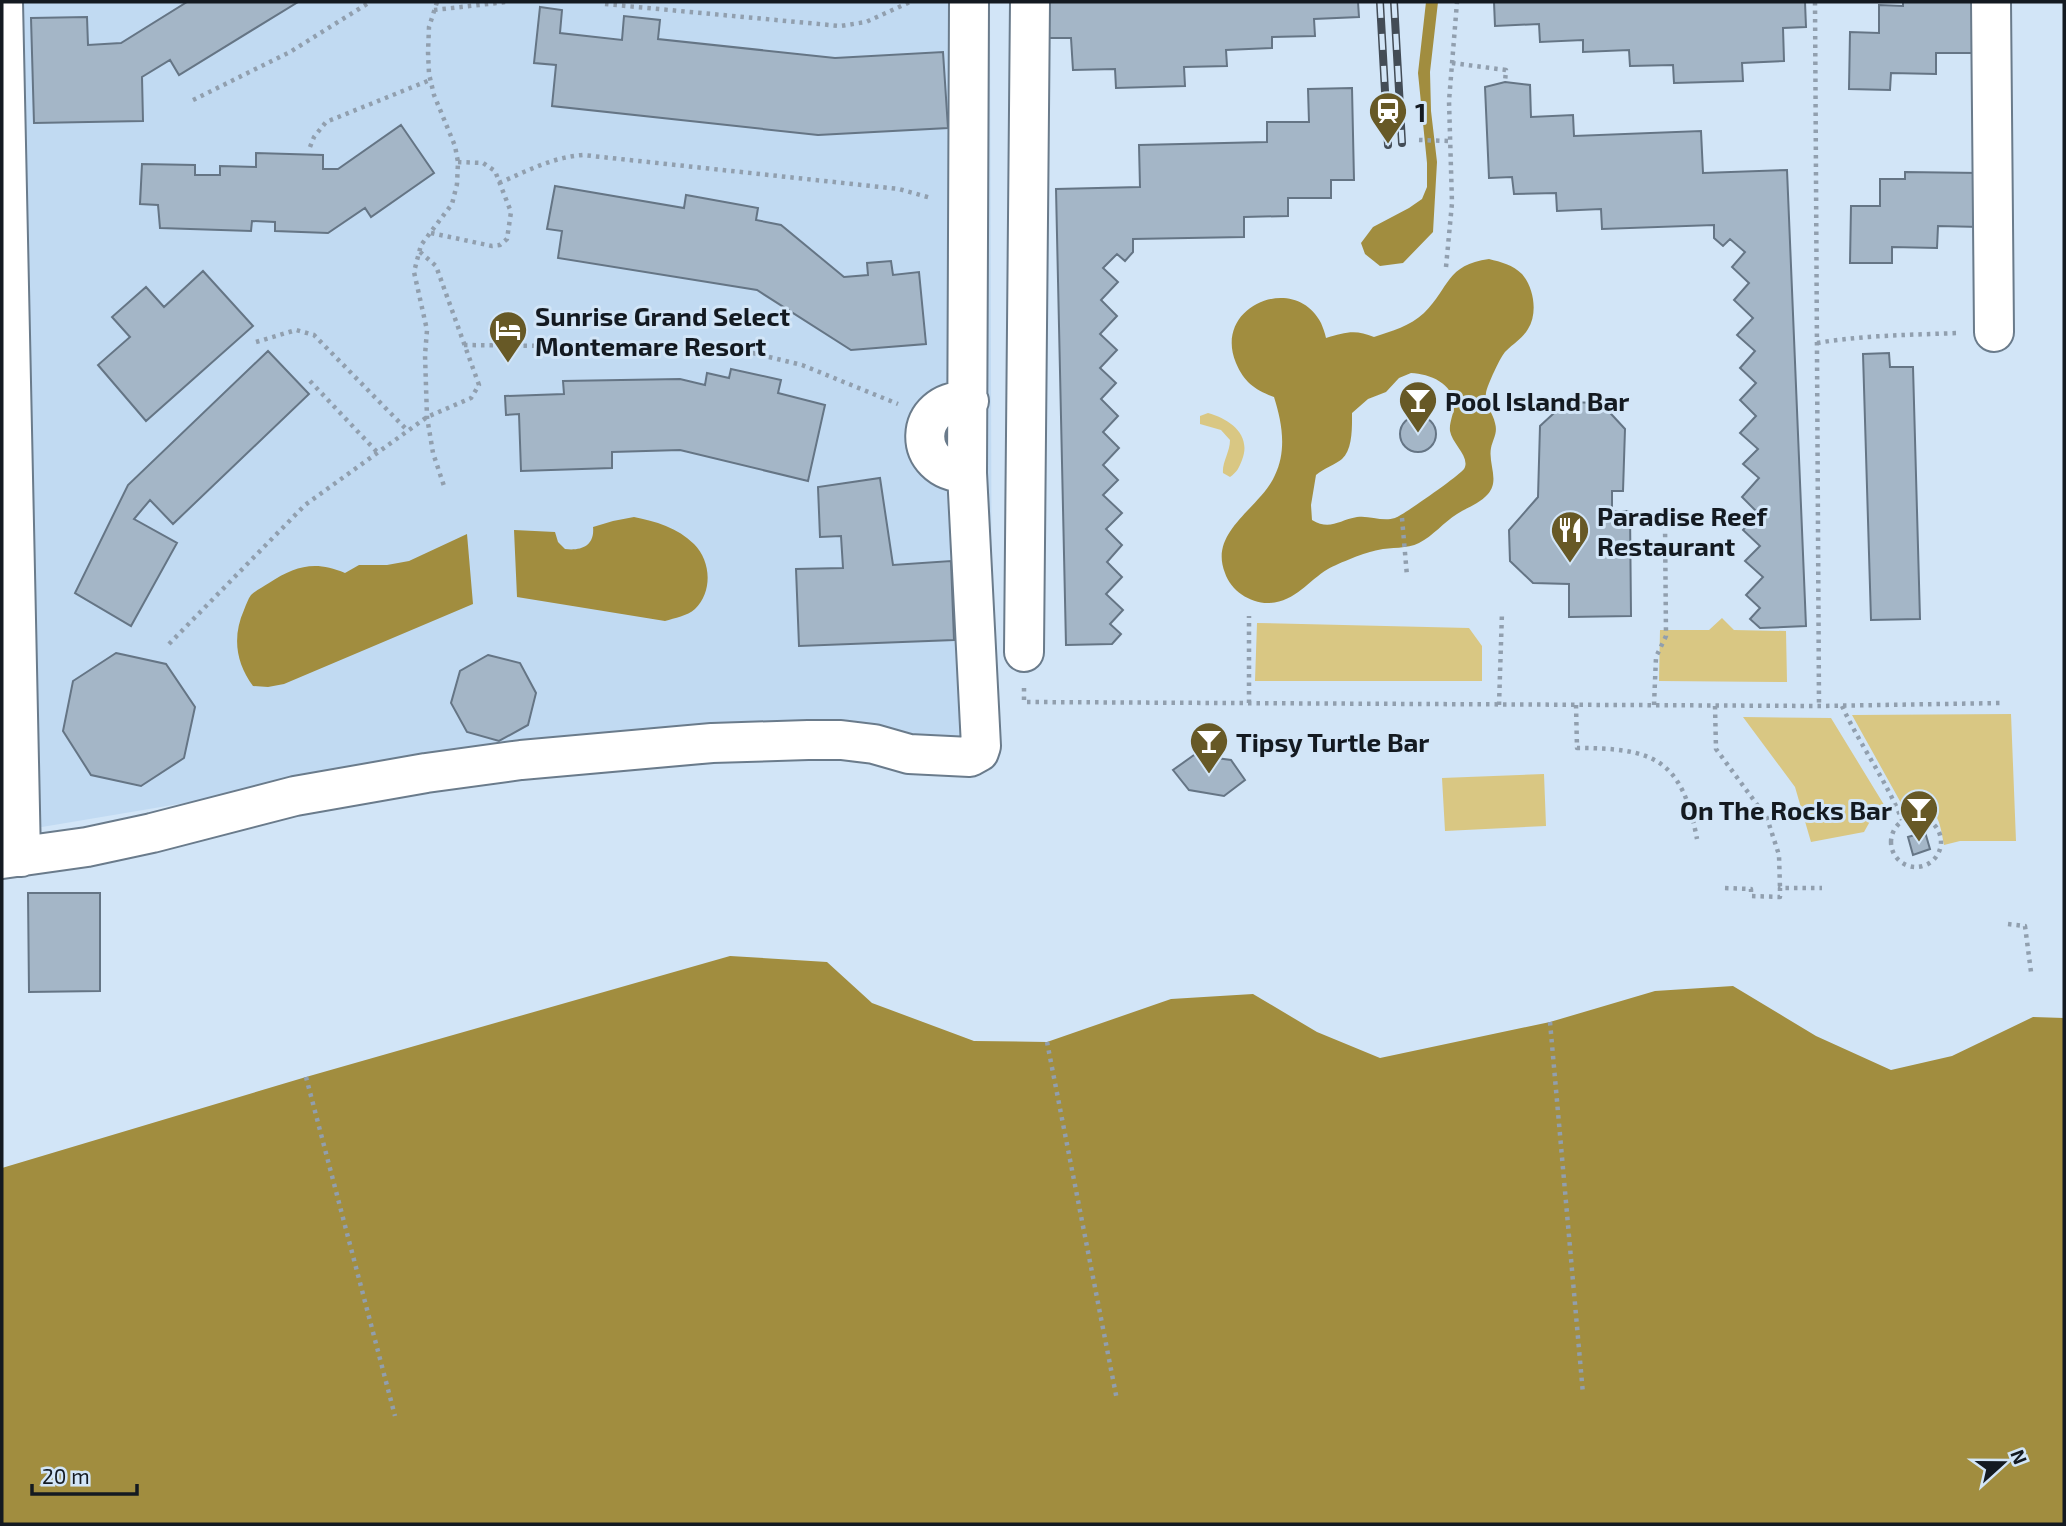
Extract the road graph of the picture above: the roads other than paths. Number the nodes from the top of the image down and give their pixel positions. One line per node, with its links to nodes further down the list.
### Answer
1 (3, 2): 9 (street)
2 (969, 2): 6 (street)
3 (1030, 2): 8 (street)
4 (1991, 2): 5 (street)
5 (1994, 332)
6 (969, 401): 7 (street); 7 (street)
7 (967, 473): 9 (street)
8 (1024, 652)
9 (11, 858)

